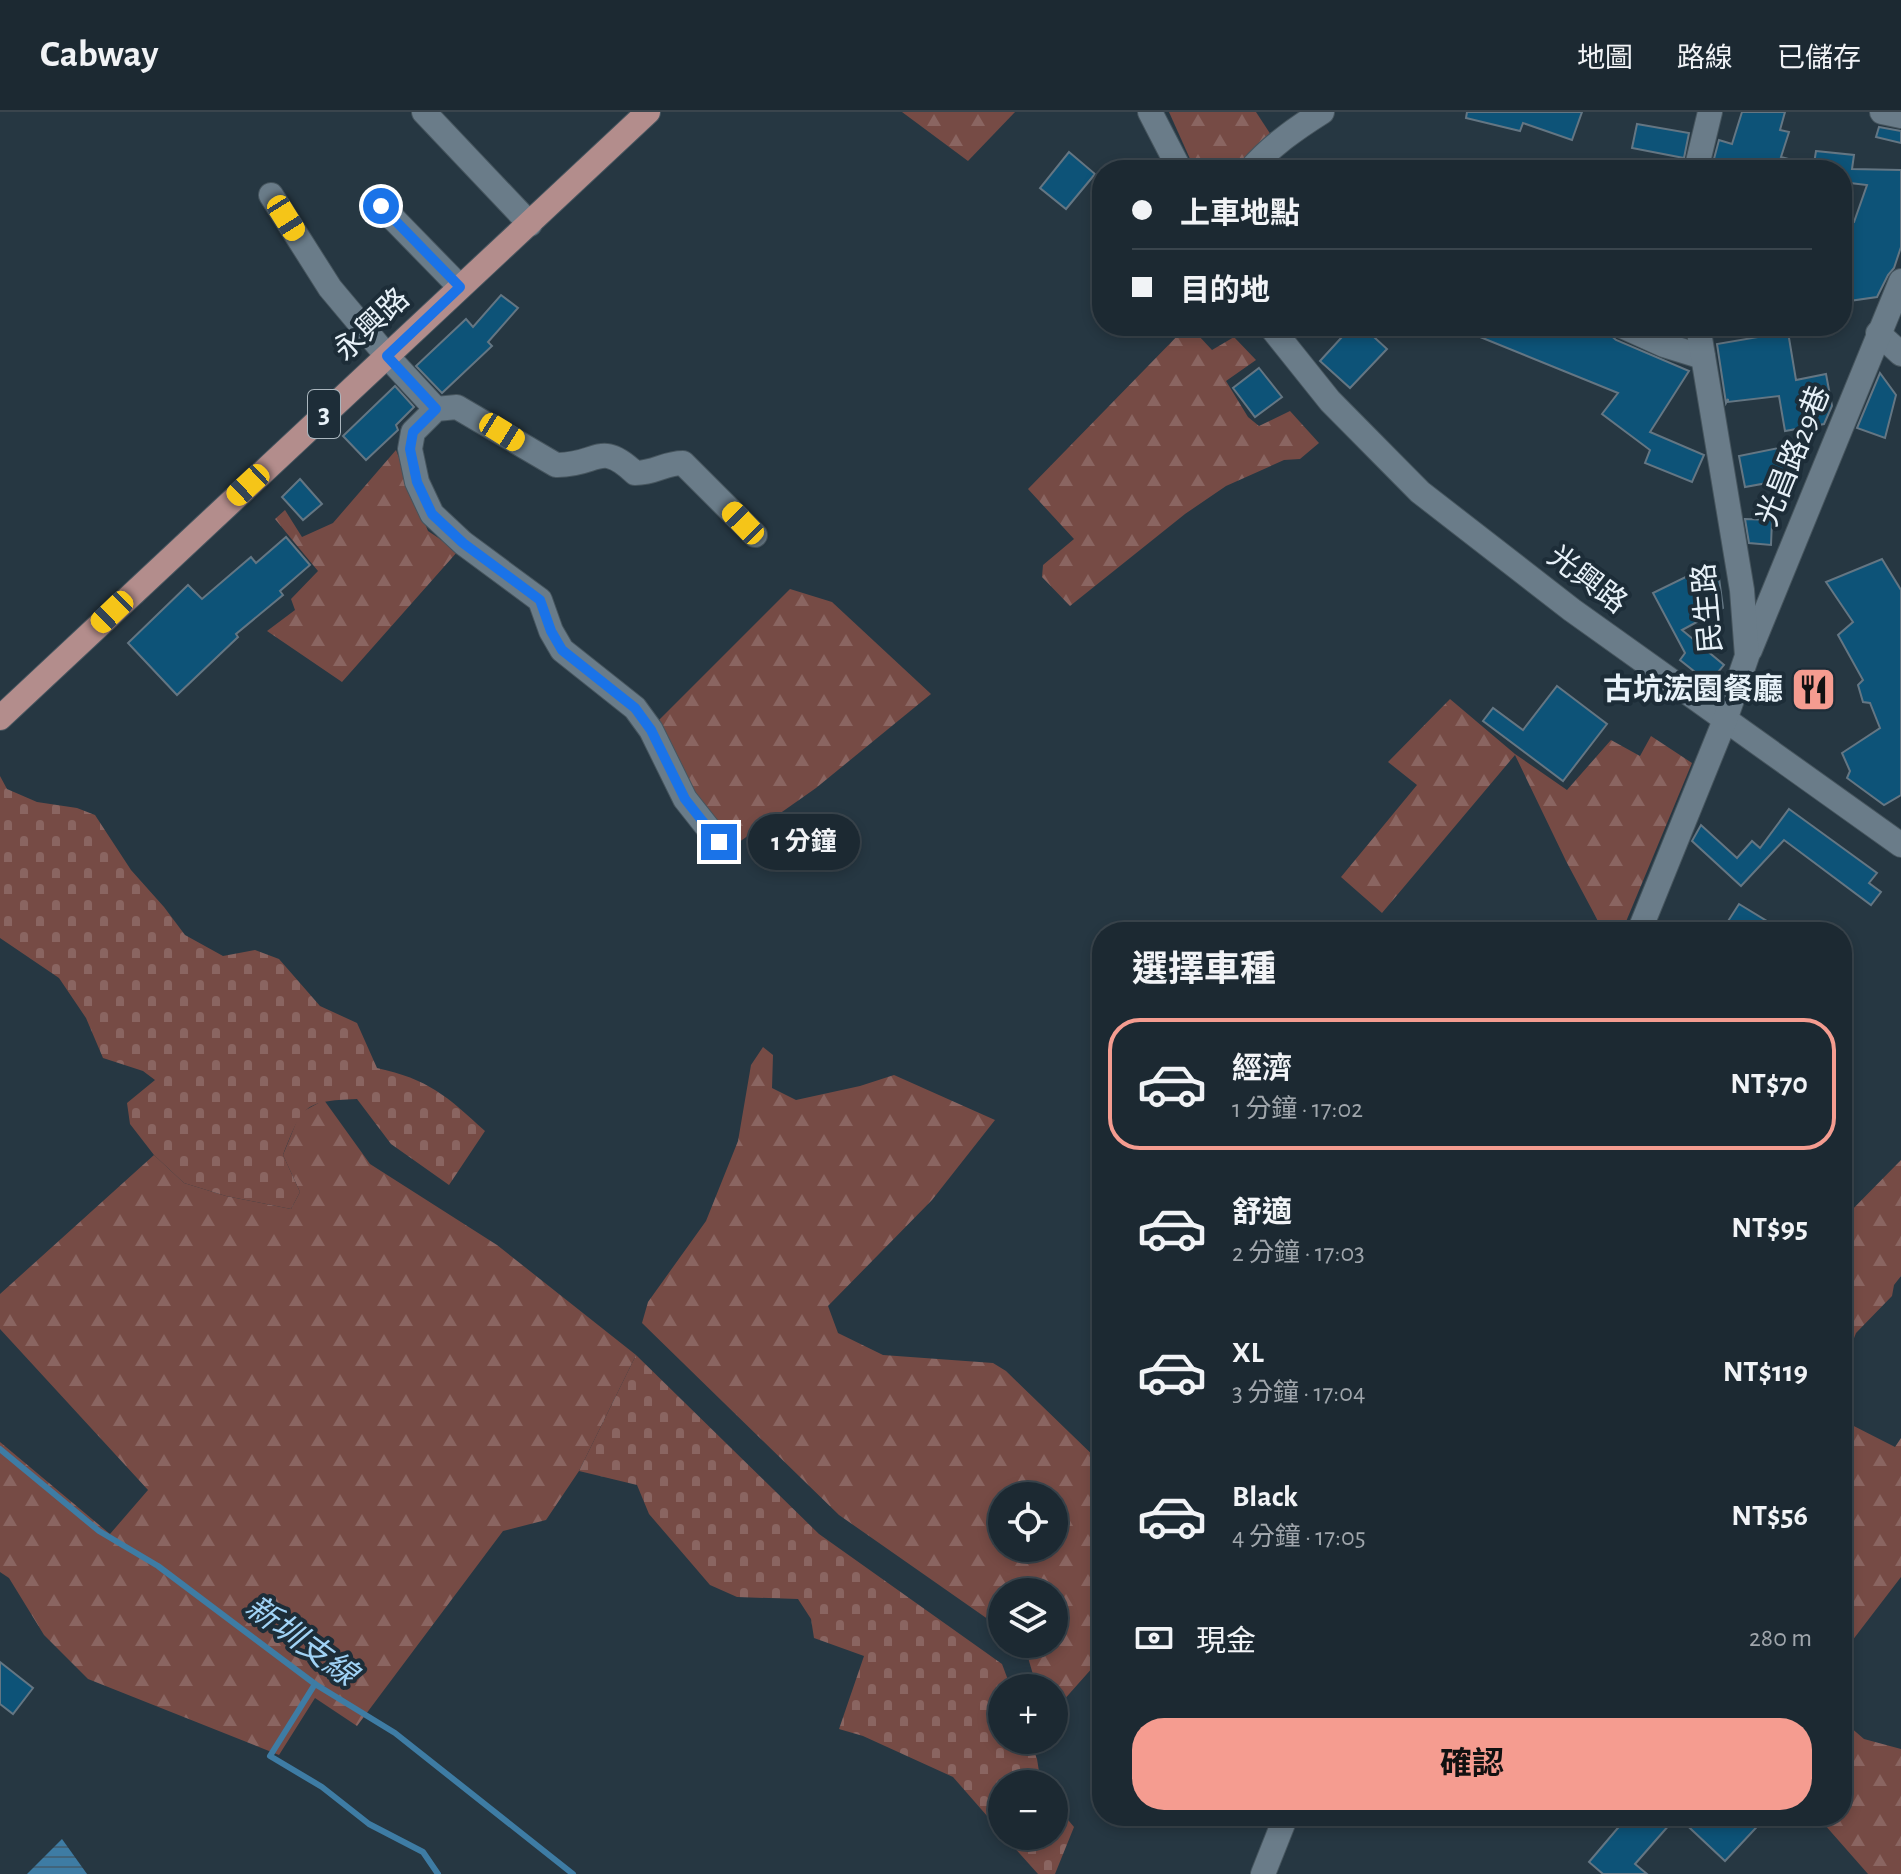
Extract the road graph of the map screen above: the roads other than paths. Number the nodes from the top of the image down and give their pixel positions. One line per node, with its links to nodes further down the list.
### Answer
1 (424, 112): 13 (street)
2 (648, 112): 13 (main road, 永興路 / 3)
3 (1150, 112): 8 (street)
4 (1322, 112): 9 (street)
5 (1710, 112): 10 (street)
6 (1882, 112): 7 (street)
7 (1901, 116)
8 (1175, 160)
9 (1258, 160)
10 (1698, 160)
11 (271, 195): 21 (street)
12 (381, 206): 15 (street)
13 (530, 224): 15 (main road, 永興路 / 3)
14 (1901, 281): 16 (street, 光昌路29巷)
15 (460, 287): 21 (main road, 永興路 / 3)
16 (1878, 333): 20 (street); 25 (street, 光昌路29巷)
17 (1278, 336): 27 (street, 光興路)
18 (1644, 336): 22 (street)
19 (1700, 336): 22 (street, 民生路)
20 (1901, 354)
21 (387, 356): 23 (street); 26 (main road, 永興路 / 3)
22 (1703, 357): 25 (street, 民生路)
23 (436, 409): 24 (street); 28 (street)
24 (755, 535)
25 (1747, 656): 27 (street, 民生路)
26 (0, 718)
27 (1725, 720): 29 (street, 光興路); 30 (street, 民生路)
28 (719, 842)
29 (1901, 845)
30 (1643, 922)
31 (1282, 1826): 32 (street)
32 (1263, 1874)

